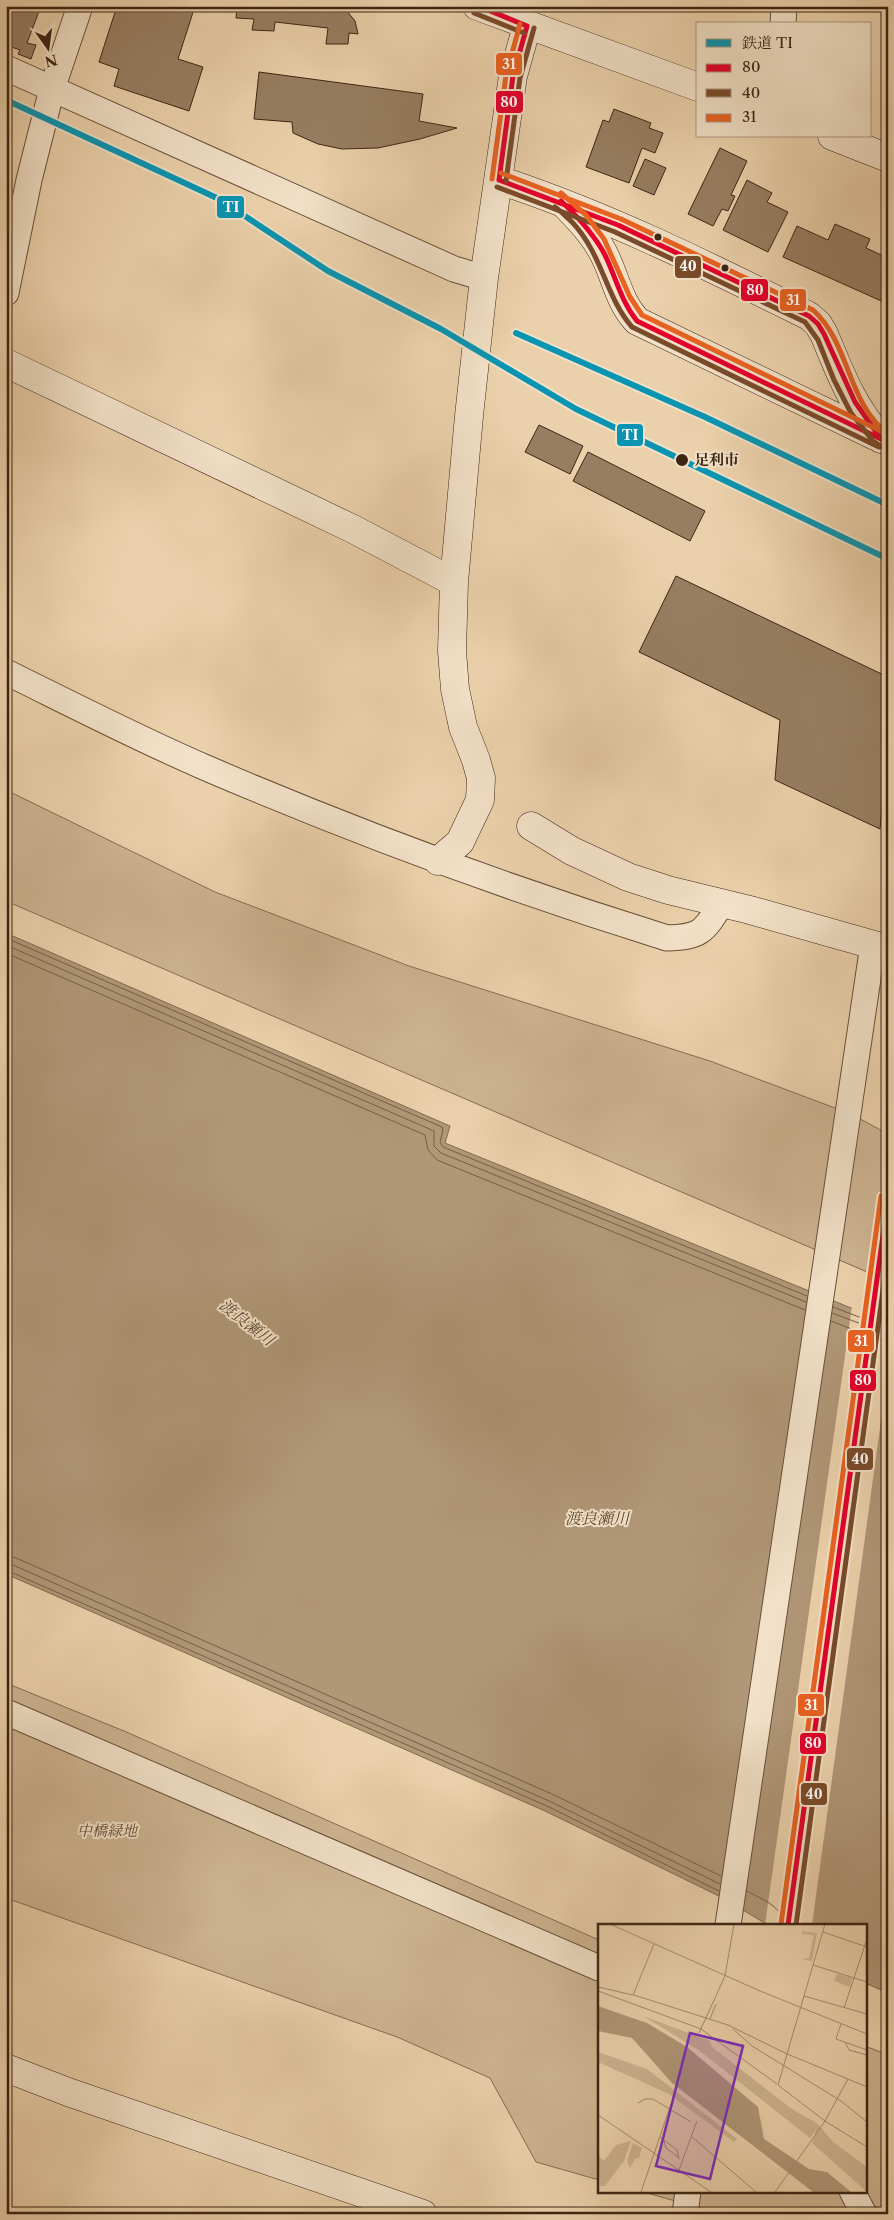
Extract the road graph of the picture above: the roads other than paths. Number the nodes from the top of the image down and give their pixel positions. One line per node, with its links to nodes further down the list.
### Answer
1 (80, 6): 8 (street)
2 (477, 6): 5 (street)
3 (784, 6): 4 (street)
4 (783, 22)
5 (528, 26): 7 (street); 11 (street)
6 (6, 68): 8 (street)
7 (696, 86)
8 (52, 89): 13 (street); 14 (street)
9 (837, 138): 10 (street)
10 (888, 158)
11 (499, 180): 12 (street); 13 (street)
12 (561, 200): 16 (street); 16 (street)
13 (484, 278): 17 (street)
14 (6, 293)
15 (6, 363): 17 (street)
16 (885, 441)
17 (454, 582): 20 (street)
18 (6, 672): 20 (street)
19 (531, 826): 21 (street)
20 (438, 861): 21 (street)
21 (722, 903): 22 (street)
22 (880, 954): 24 (street)
23 (6, 1712): 25 (street)
24 (728, 1924)
25 (598, 1968)
26 (6, 2068): 29 (street)
27 (688, 2192): 31 (street)
28 (853, 2192): 32 (street)
29 (377, 2206): 30 (street)
30 (423, 2214)
31 (685, 2214)
32 (864, 2214)

